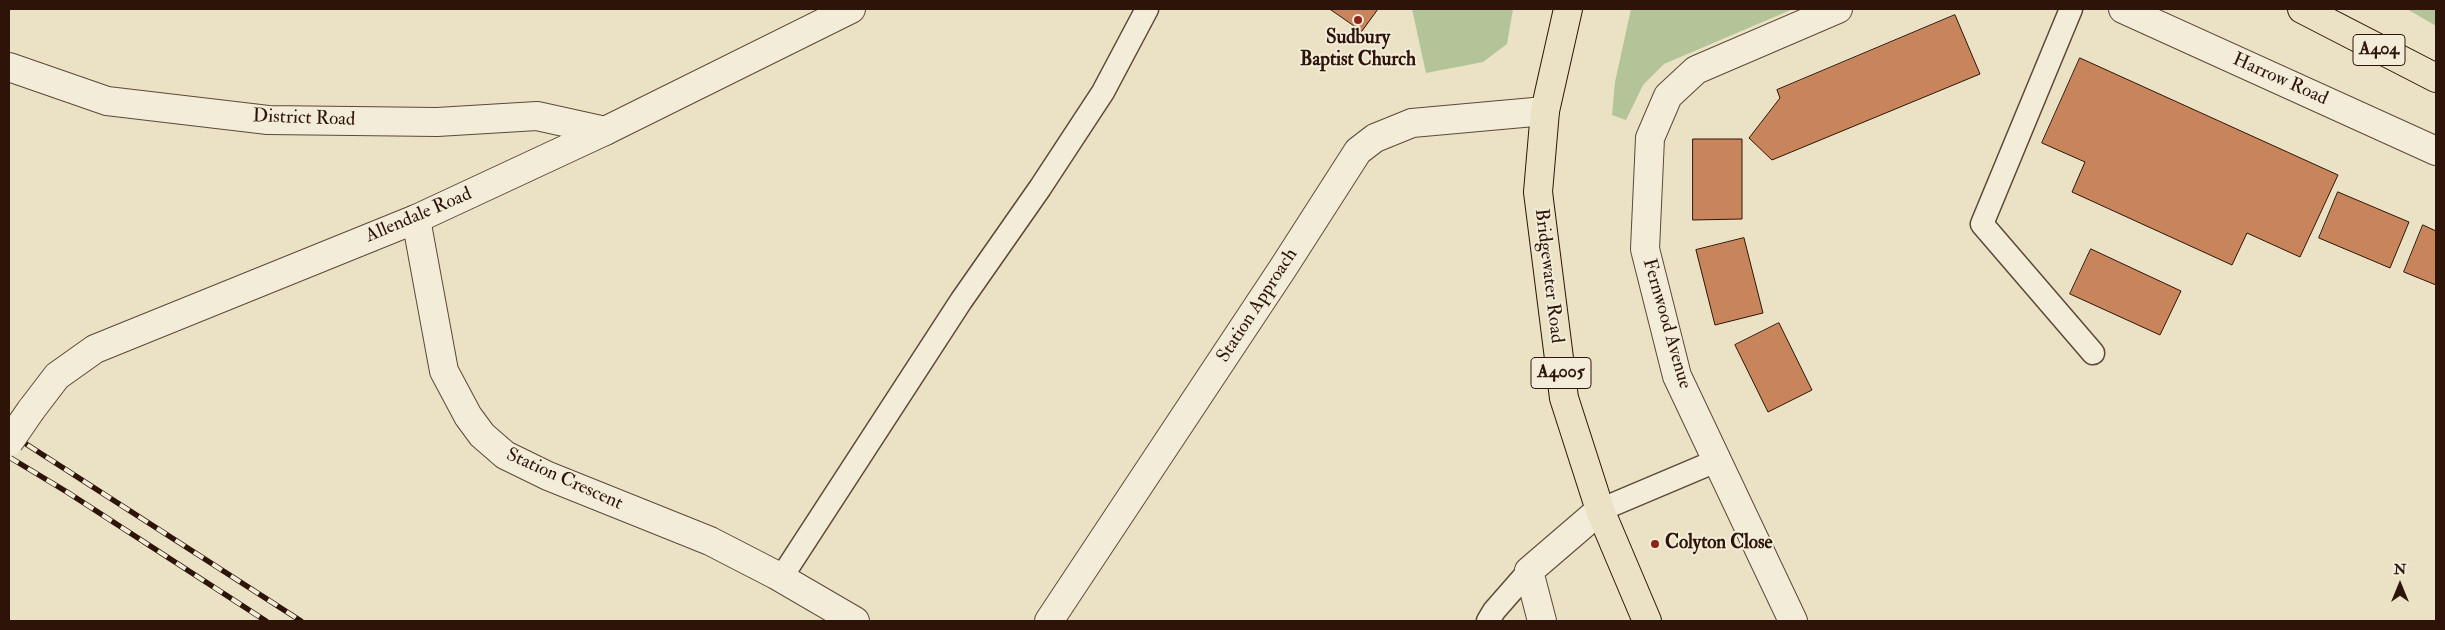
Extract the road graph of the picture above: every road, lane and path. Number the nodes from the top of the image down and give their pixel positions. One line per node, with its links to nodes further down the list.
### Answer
1 (851, 9): 11 (street, Allendale Road)
2 (1147, 9): 19 (lane)
3 (1568, 9): 10 (main road, Bridgewater Road / A4005)
4 (1838, 9): 16 (street, Fernwood Avenue)
5 (2071, 9): 14 (lane)
6 (2123, 9): 12 (street, Harrow Road)
7 (2302, 9): 9 (main road, A404)
8 (9, 67): 11 (street, District Road)
9 (2436, 78)
10 (1545, 111): 17 (main road, Bridgewater Road / A4005); 21 (street, Station Approach)
11 (605, 131): 13 (street, Allendale Road)
12 (2436, 151)
13 (416, 219): 15 (street, Allendale Road, bridge); 19 (street, Station Crescent)
14 (2093, 353)
15 (9, 442)
16 (1716, 461): 17 (lane); 25 (street, Fernwood Avenue)
17 (1600, 510): 18 (street); 24 (main road, Bridgewater Road / A4005)
18 (1529, 571): 22 (lane); 23 (street)
19 (781, 578): 20 (street, Station Crescent)
20 (855, 621)
21 (1049, 621)
22 (1488, 621)
23 (1542, 621)
24 (1647, 621)
25 (1793, 621)

